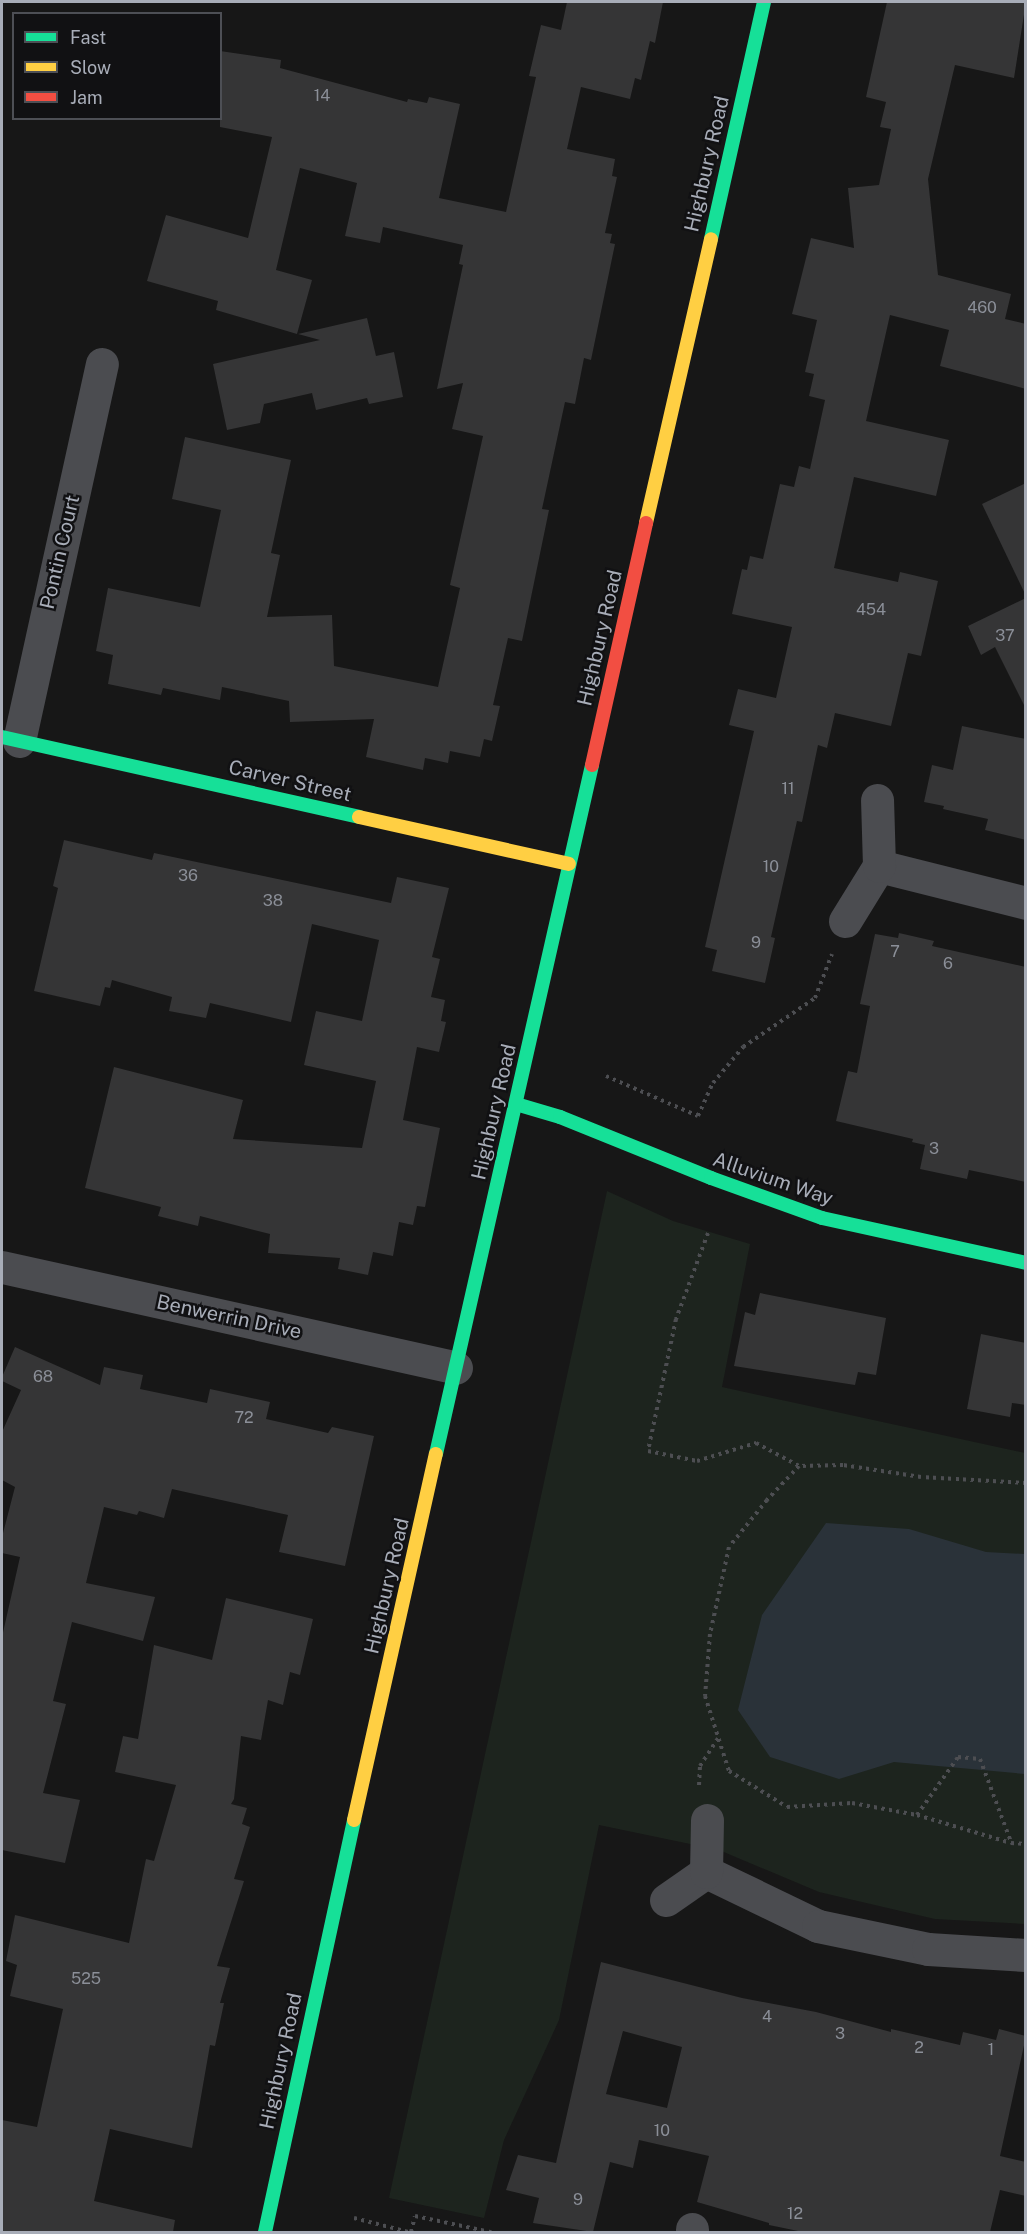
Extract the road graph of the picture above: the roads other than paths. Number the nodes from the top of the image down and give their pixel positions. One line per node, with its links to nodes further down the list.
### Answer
1 (764, 2): 5 (main road, Highbury Road)
2 (102, 364): 3 (street, Pontin Court)
3 (10, 739): 5 (main road, Carver Street)
4 (877, 800): 6 (street)
5 (569, 864): 9 (main road, Highbury Road)
6 (879, 866): 7 (street); 8 (street)
7 (1026, 903)
8 (845, 921)
9 (516, 1104): 10 (main road, Alluvium Way); 12 (main road, Highbury Road)
10 (1026, 1263)
11 (2, 1267): 12 (street, Benwerrin Drive)
12 (456, 1368): 17 (main road, Highbury Road)
13 (707, 1820): 14 (street)
14 (706, 1872): 15 (street); 16 (street)
15 (666, 1900)
16 (1026, 1955)
17 (265, 2232)

